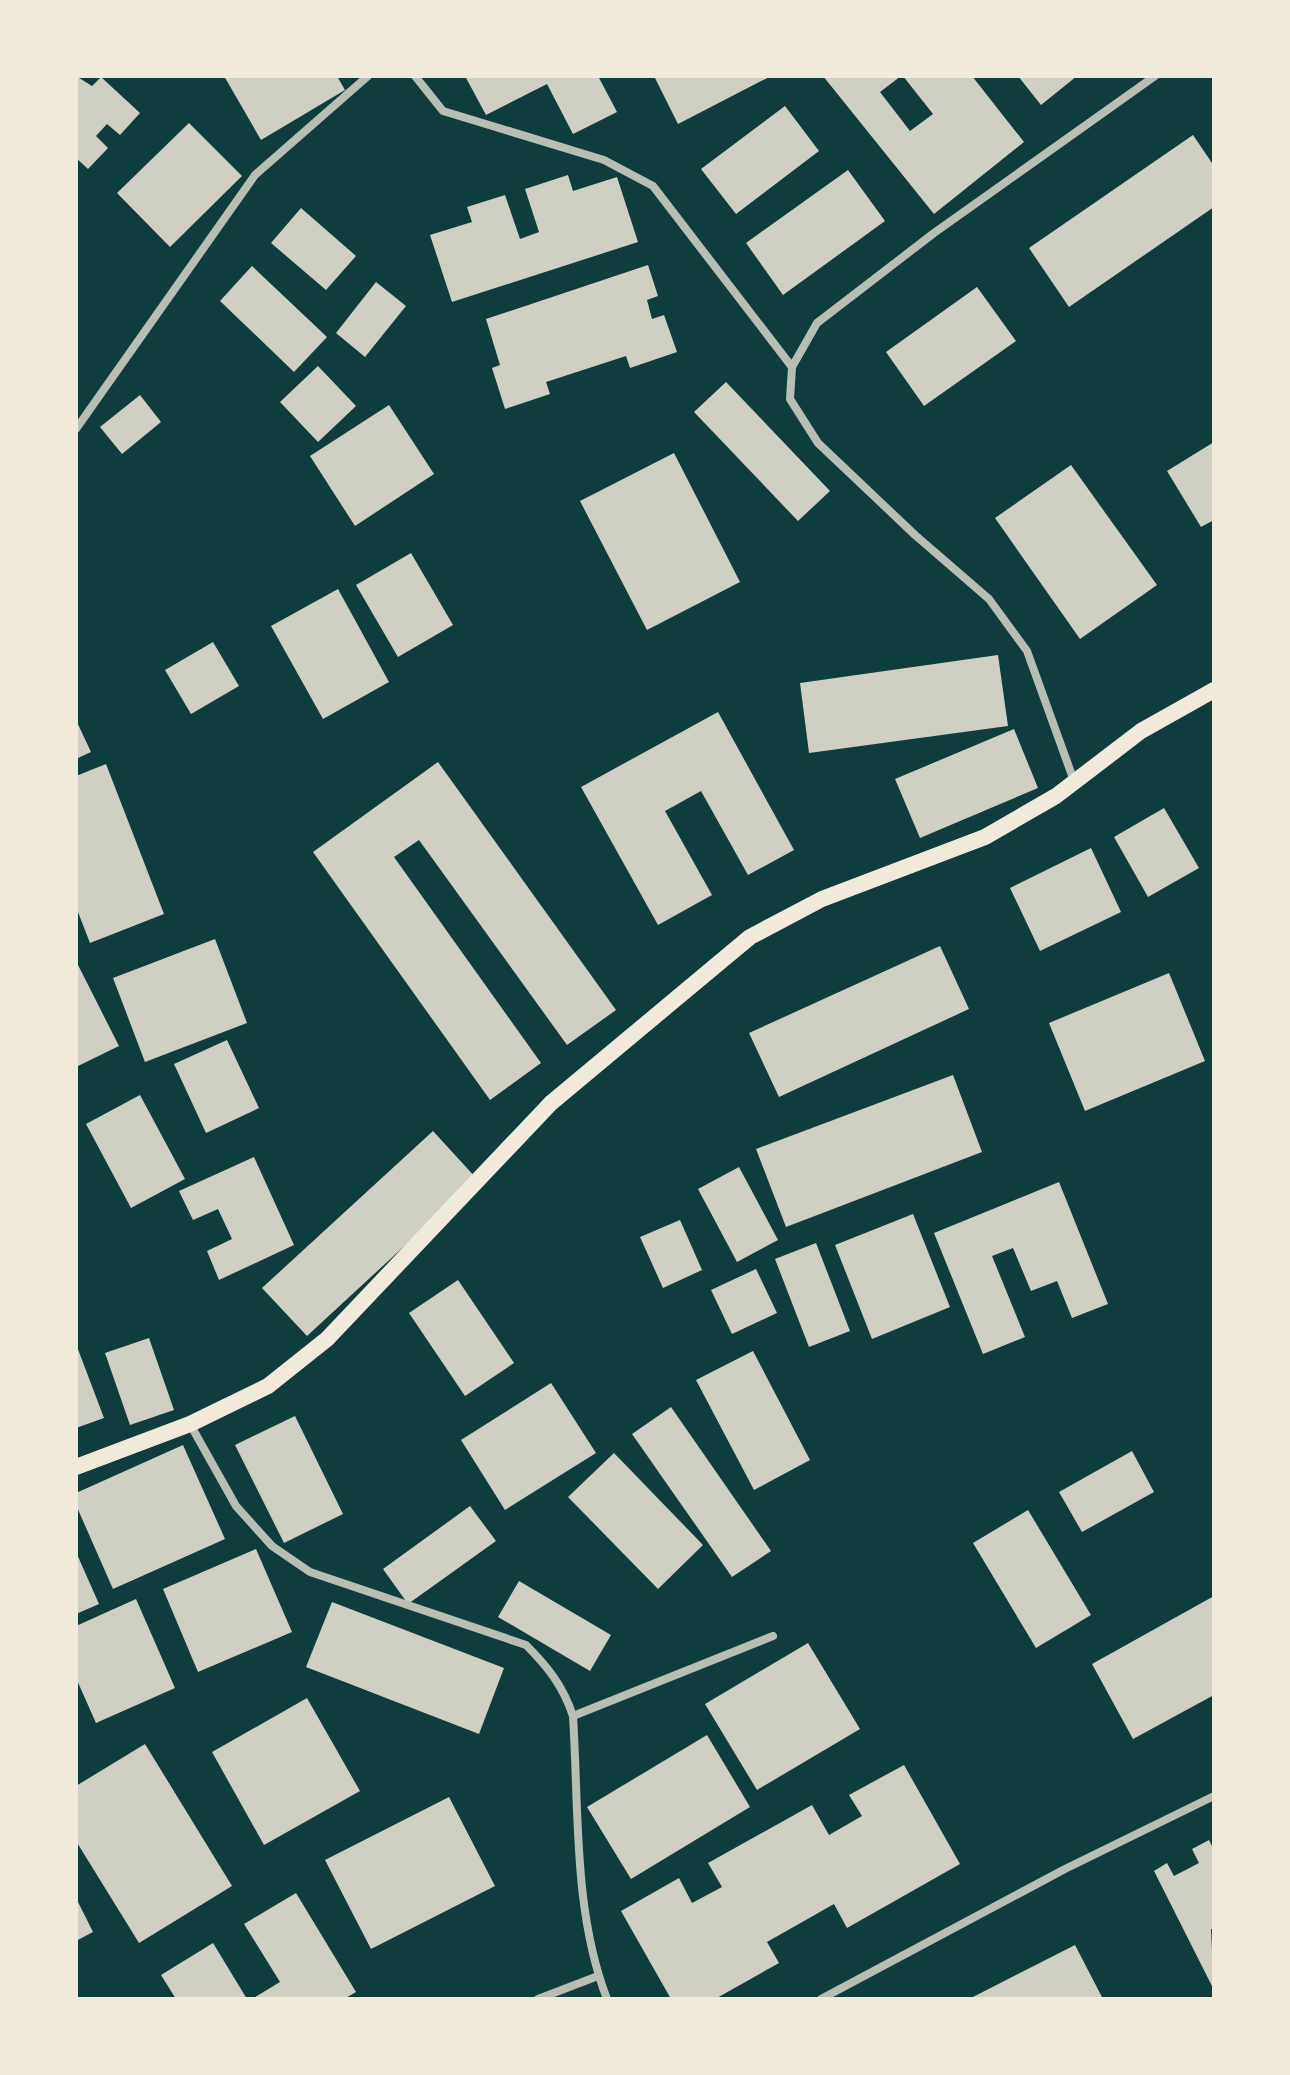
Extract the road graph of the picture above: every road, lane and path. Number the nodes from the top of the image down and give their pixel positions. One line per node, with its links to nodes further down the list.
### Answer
1 (368, 76): 5 (street)
2 (415, 76): 4 (street)
3 (1155, 76): 4 (street)
4 (792, 367): 7 (street)
5 (76, 429)
6 (1214, 690): 7 (main road)
7 (1074, 782): 8 (main road)
8 (190, 1424): 9 (main road); 11 (street)
9 (76, 1467)
10 (773, 1636): 11 (street)
11 (573, 1716): 13 (street)
12 (1214, 1796): 16 (street)
13 (598, 1976): 14 (street); 15 (street)
14 (538, 1999)
15 (607, 1999)
16 (821, 1999)

